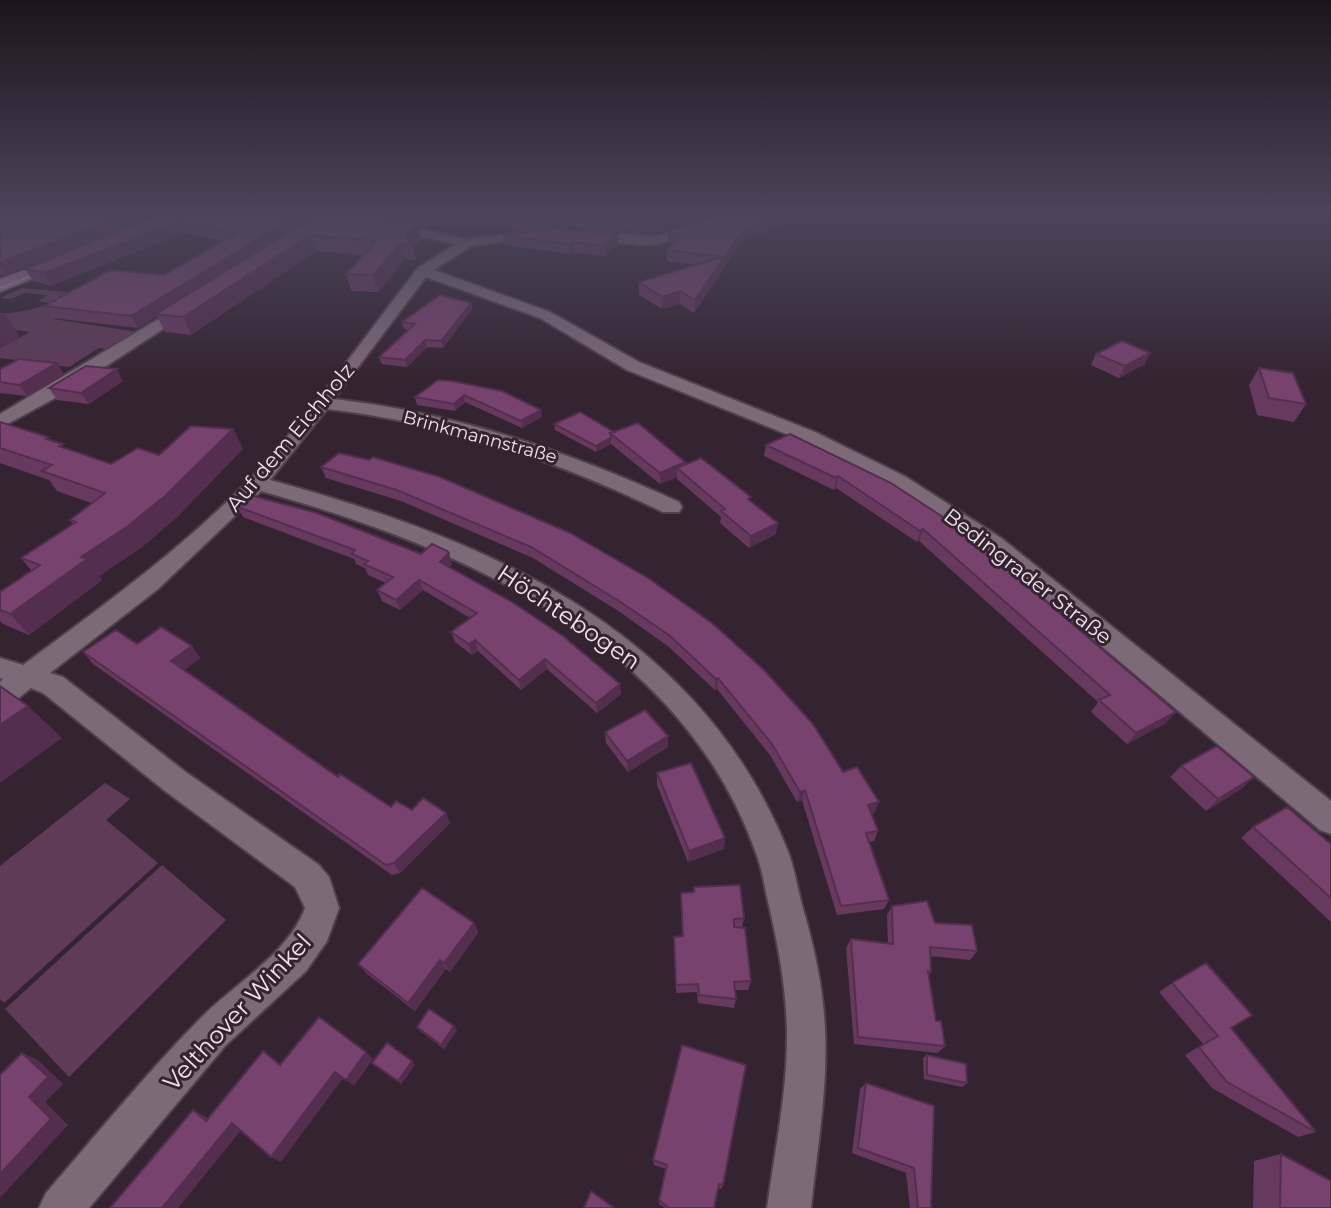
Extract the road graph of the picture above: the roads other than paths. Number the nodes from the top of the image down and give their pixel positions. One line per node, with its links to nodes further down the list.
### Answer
1 (42, 269): 4 (main road)
2 (426, 269): 3 (street, Auf dem Eichholz)
3 (423, 271): 6 (street, Auf dem Eichholz); 12 (street, Bedingrader Straße)
4 (0, 286)
5 (200, 299): 7 (street)
6 (322, 403): 8 (street, Auf dem Eichholz); 9 (street, Brinkmannstraße)
7 (0, 422)
8 (257, 482): 10 (street, Auf dem Eichholz); 14 (street, Höchtebogen)
9 (671, 507)
10 (14, 672): 11 (street, Auf dem Eichholz); 13 (street, Velthover Winkel)
11 (0, 697)
12 (1331, 820)
13 (61, 1208)
14 (789, 1208)

